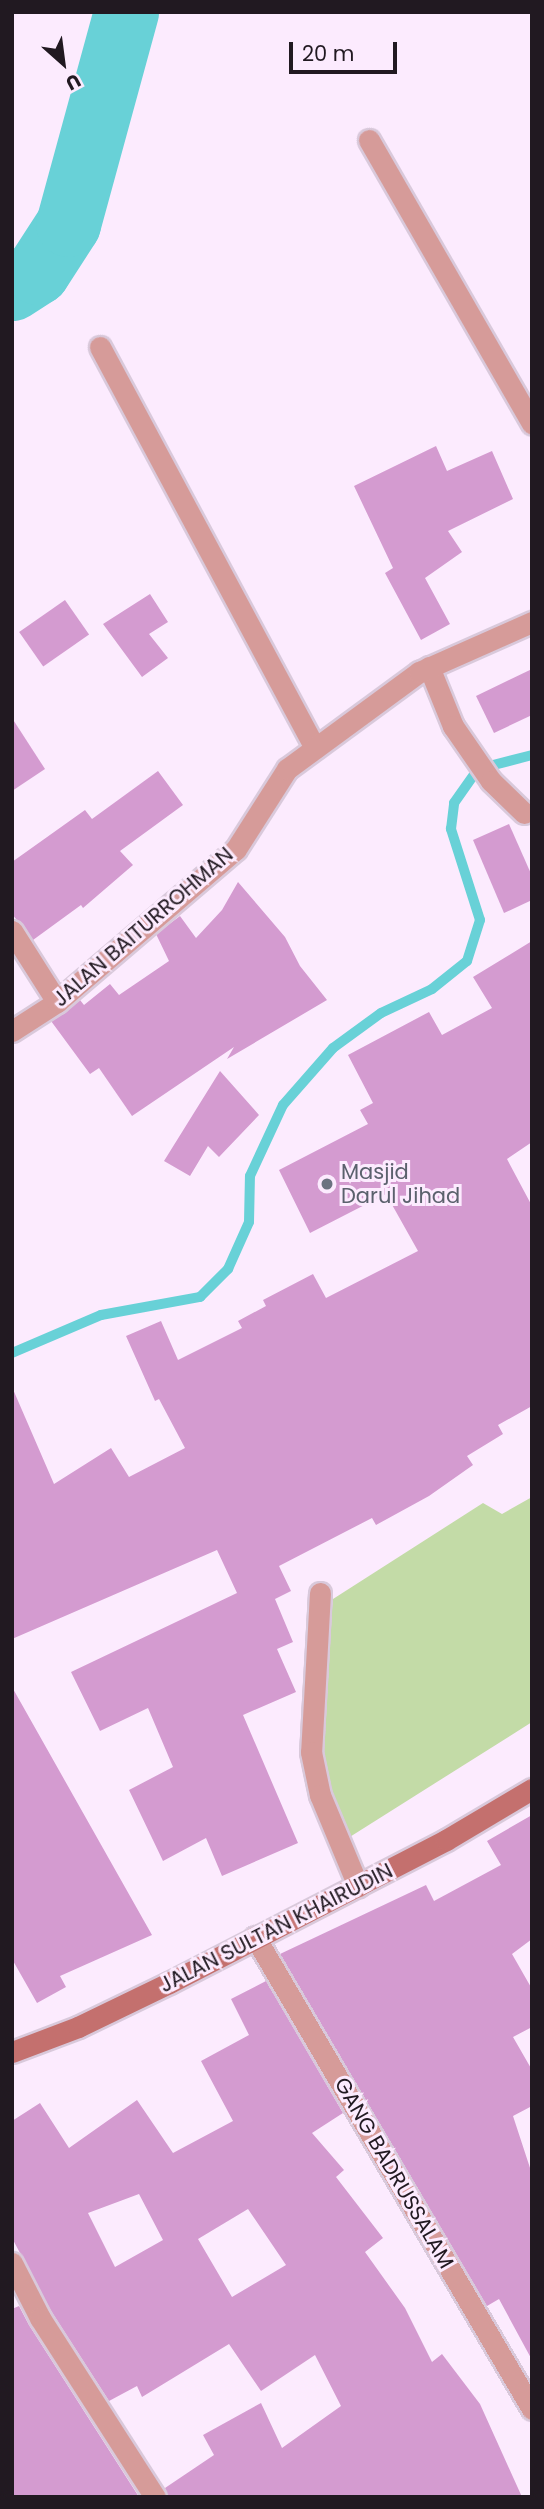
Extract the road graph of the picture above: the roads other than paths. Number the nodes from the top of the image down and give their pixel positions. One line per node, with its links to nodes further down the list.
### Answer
1 (369, 141): 3 (street)
2 (100, 347): 6 (street)
3 (532, 423)
4 (532, 622): 5 (street, JALAN BAITURROHMAN)
5 (429, 667): 6 (street, JALAN BAITURROHMAN); 7 (street)
6 (314, 748): 9 (street, JALAN BAITURROHMAN)
7 (524, 813)
8 (12, 931): 9 (street)
9 (57, 1002): 10 (street, JALAN BAITURROHMAN)
10 (12, 1031)
11 (320, 1593): 13 (street)
12 (532, 1789): 13 (main road, JALAN SULTAN KHAIRUDIN)
13 (358, 1886): 14 (main road, JALAN SULTAN KHAIRUDIN)
14 (255, 1937): 15 (main road, JALAN SULTAN KHAIRUDIN); 17 (street, GANG BADRUSSALAM)
15 (12, 2052)
16 (12, 2263): 18 (street)
17 (532, 2409)
18 (155, 2497)

